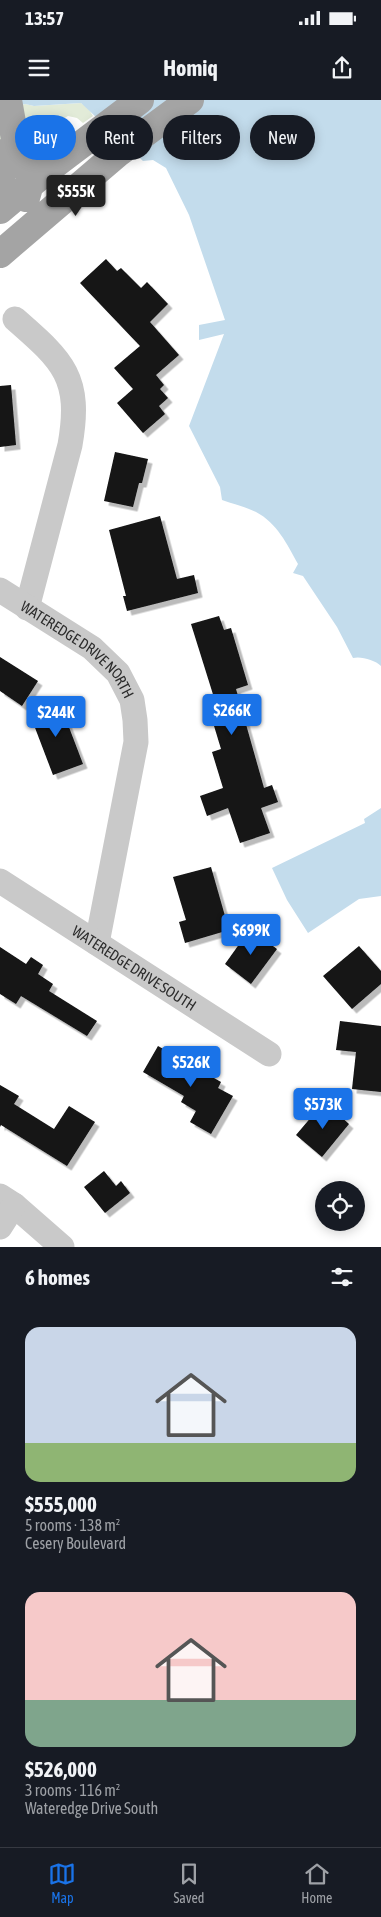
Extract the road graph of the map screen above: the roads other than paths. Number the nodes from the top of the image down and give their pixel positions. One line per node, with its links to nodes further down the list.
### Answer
1 (8, 100): 4 (main road)
2 (140, 100): 8 (main road)
3 (190, 100): 10 (main road)
4 (15, 139)
5 (15, 146): 7 (main road)
6 (27, 160): 8 (main road)
7 (0, 181)
8 (30, 184): 9 (main road); 10 (main road)
9 (0, 210)
10 (4, 251)
11 (14, 319): 13 (street, WATEREDGE DRIVE NORTH)
12 (0, 590): 13 (street)
13 (27, 608): 15 (street, WATEREDGE DRIVE NORTH)
14 (0, 881): 15 (street, WATEREDGE DRIVE SOUTH)
15 (97, 943): 16 (street, WATEREDGE DRIVE SOUTH)
16 (269, 1054)
17 (7, 1200): 18 (street); 19 (street)
18 (0, 1227)
19 (62, 1247)

